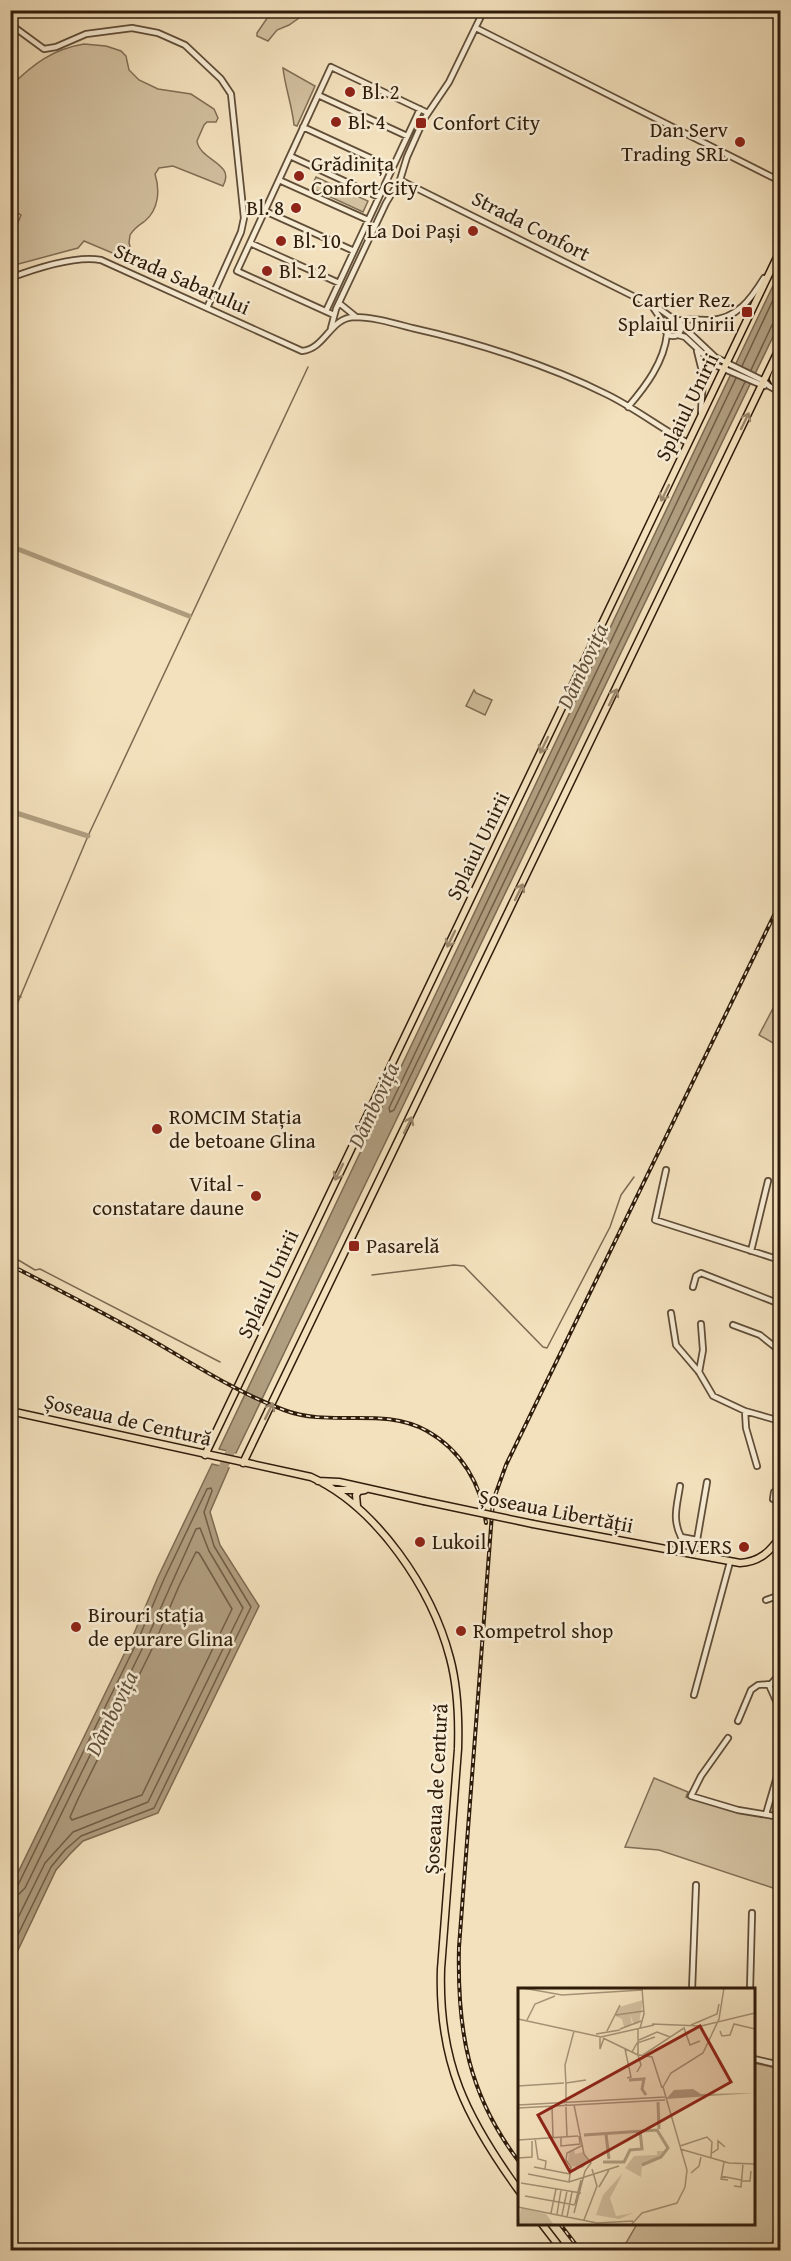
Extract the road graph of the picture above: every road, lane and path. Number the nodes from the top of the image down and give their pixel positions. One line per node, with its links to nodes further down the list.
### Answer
1 (484, 10): 3 (street)
2 (10, 24): 26 (street)
3 (476, 28): 6 (street); 13 (street)
4 (318, 95): 5 (street); 7 (street); 8 (street)
5 (420, 109): 6 (street); 8 (street)
6 (428, 113): 12 (street)
7 (303, 127): 9 (street); 10 (street)
8 (407, 135): 10 (street)
9 (290, 156): 11 (street); 14 (street)
10 (392, 168): 14 (street)
11 (279, 180): 15 (street); 16 (street)
12 (400, 180): 17 (street); 25 (street, Strada Confort)
13 (780, 181)
14 (379, 197): 16 (street)
15 (265, 211): 18 (street); 19 (street)
16 (369, 219): 17 (street); 19 (street)
17 (377, 221): 24 (street)
18 (250, 243): 23 (street); 28 (street)
19 (354, 251): 23 (street)
20 (780, 251): 21 (main road, Splaiul Unirii)
21 (776, 261): 32 (street); 40 (main road, Splaiul Unirii)
22 (10, 278): 26 (street, Strada Sabarului)
23 (339, 283): 28 (street)
24 (339, 303): 27 (street); 30 (street)
25 (647, 303): 32 (street, Strada Confort); 33 (street, Strada Confort)
26 (207, 308): 34 (street, Strada Sabarului)
27 (336, 309): 29 (street); 31 (street)
28 (326, 311): 29 (street)
29 (334, 315): 34 (street)
30 (357, 318): 31 (street); 43 (street)
31 (345, 319): 34 (street, Strada Sabarului)
32 (677, 321): 33 (street); 36 (street, Splaiul Unirii); 40 (street, Strada Confort)
33 (665, 325): 35 (street)
34 (330, 331)
35 (667, 334): 36 (street, Splaiul Unirii); 43 (street)
36 (678, 334): 38 (street)
37 (780, 347): 41 (main road)
38 (696, 348): 40 (street); 44 (street)
39 (780, 358): 42 (main road)
40 (727, 367): 41 (street); 44 (main road, Splaiul Unirii)
41 (762, 383): 42 (street); 60 (main road, one-way to 41)
42 (779, 391)
43 (628, 406): 45 (street)
44 (699, 421): 45 (main road, Splaiul Unirii)
45 (688, 443): 61 (main road, Splaiul Unirii, one-way to 61)
46 (666, 1170): 48 (street)
47 (768, 1180): 48 (street)
48 (751, 1251): 49 (street)
49 (780, 1260)
50 (693, 1287): 51 (street)
51 (780, 1304)
52 (671, 1313): 56 (street)
53 (701, 1324): 56 (street)
54 (734, 1325): 55 (street)
55 (780, 1351)
56 (699, 1372): 58 (street)
57 (10, 1411): 61 (main road, Șoseaua de Centură)
58 (745, 1412): 59 (street); 63 (street)
59 (780, 1421)
60 (254, 1442): 62 (main road); 64 (main road)
61 (205, 1455): 62 (main road, Șoseaua de Centură)
62 (243, 1463): 64 (main road, Șoseaua de Centură)
63 (757, 1466)
64 (264, 1468): 65 (main road, Șoseaua de Centură)
65 (318, 1480): 68 (main road, Șoseaua de Centură); 70 (main road, Șoseaua Libertății)
66 (707, 1482): 75 (street)
67 (680, 1486): 75 (street)
68 (335, 1490): 69 (main road); 73 (main road, Șoseaua de Centură)
69 (362, 1490): 70 (main road); 73 (main road)
70 (372, 1490): 76 (main road, Șoseaua Libertății, bridge)
71 (780, 1490): 72 (street)
72 (773, 1499)
73 (357, 1507): 96 (main road, Șoseaua de Centură)
74 (780, 1537): 77 (main road, Șoseaua Libertății)
75 (697, 1540): 76 (street)
76 (712, 1558): 77 (main road, Șoseaua Libertății)
77 (730, 1562): 82 (street)
78 (780, 1595): 79 (street)
79 (766, 1600)
80 (780, 1674): 81 (street)
81 (769, 1685): 83 (street); 84 (street)
82 (694, 1695)
83 (777, 1703)
84 (738, 1721)
85 (728, 1738): 87 (street)
86 (780, 1766): 87 (street)
87 (765, 1814): 88 (street)
88 (780, 1817)
89 (696, 1885): 92 (street)
90 (752, 1913): 93 (street)
91 (780, 1914): 95 (street)
92 (692, 1988)
93 (750, 1988)
94 (755, 2059): 95 (street)
95 (779, 2065)
96 (518, 2191)
97 (543, 2225): 98 (main road)
98 (562, 2250)

